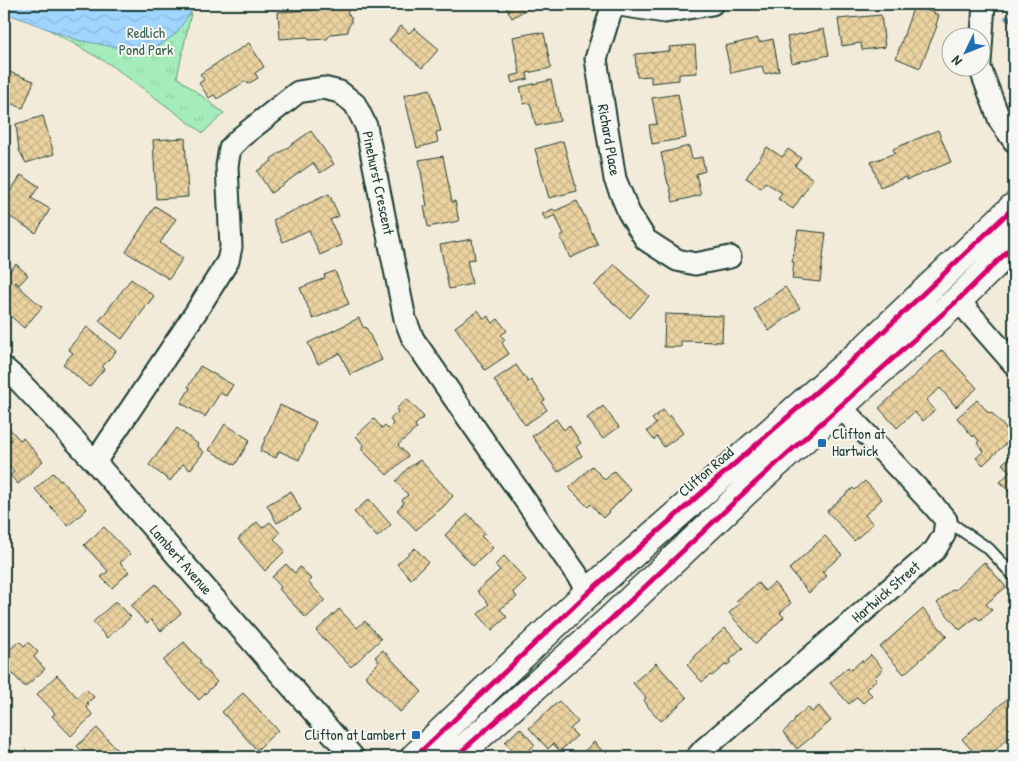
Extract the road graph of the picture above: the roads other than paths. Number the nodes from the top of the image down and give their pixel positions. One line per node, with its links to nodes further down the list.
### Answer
1 (613, 4): 2 (street); 9 (street, Richard Place)
2 (712, 4)
3 (984, 4): 4 (street)
4 (982, 28)
5 (984, 78): 6 (street)
6 (1014, 141)
7 (1014, 207): 17 (main road, Clifton Road)
8 (1014, 245): 10 (main road)
9 (730, 257)
10 (958, 300): 11 (street); 13 (main road)
11 (1014, 364)
12 (4, 368): 14 (street, Lambert Avenue)
13 (840, 406): 15 (street); 20 (main road)
14 (95, 462): 17 (street, Pinehurst Crescent); 18 (street, Lambert Avenue)
15 (946, 520): 16 (lane); 21 (street, Hartwick Street)
16 (1014, 576)
17 (589, 592): 19 (main road, Clifton Road)
18 (353, 757)
19 (415, 757)
20 (455, 757)
21 (697, 757)

